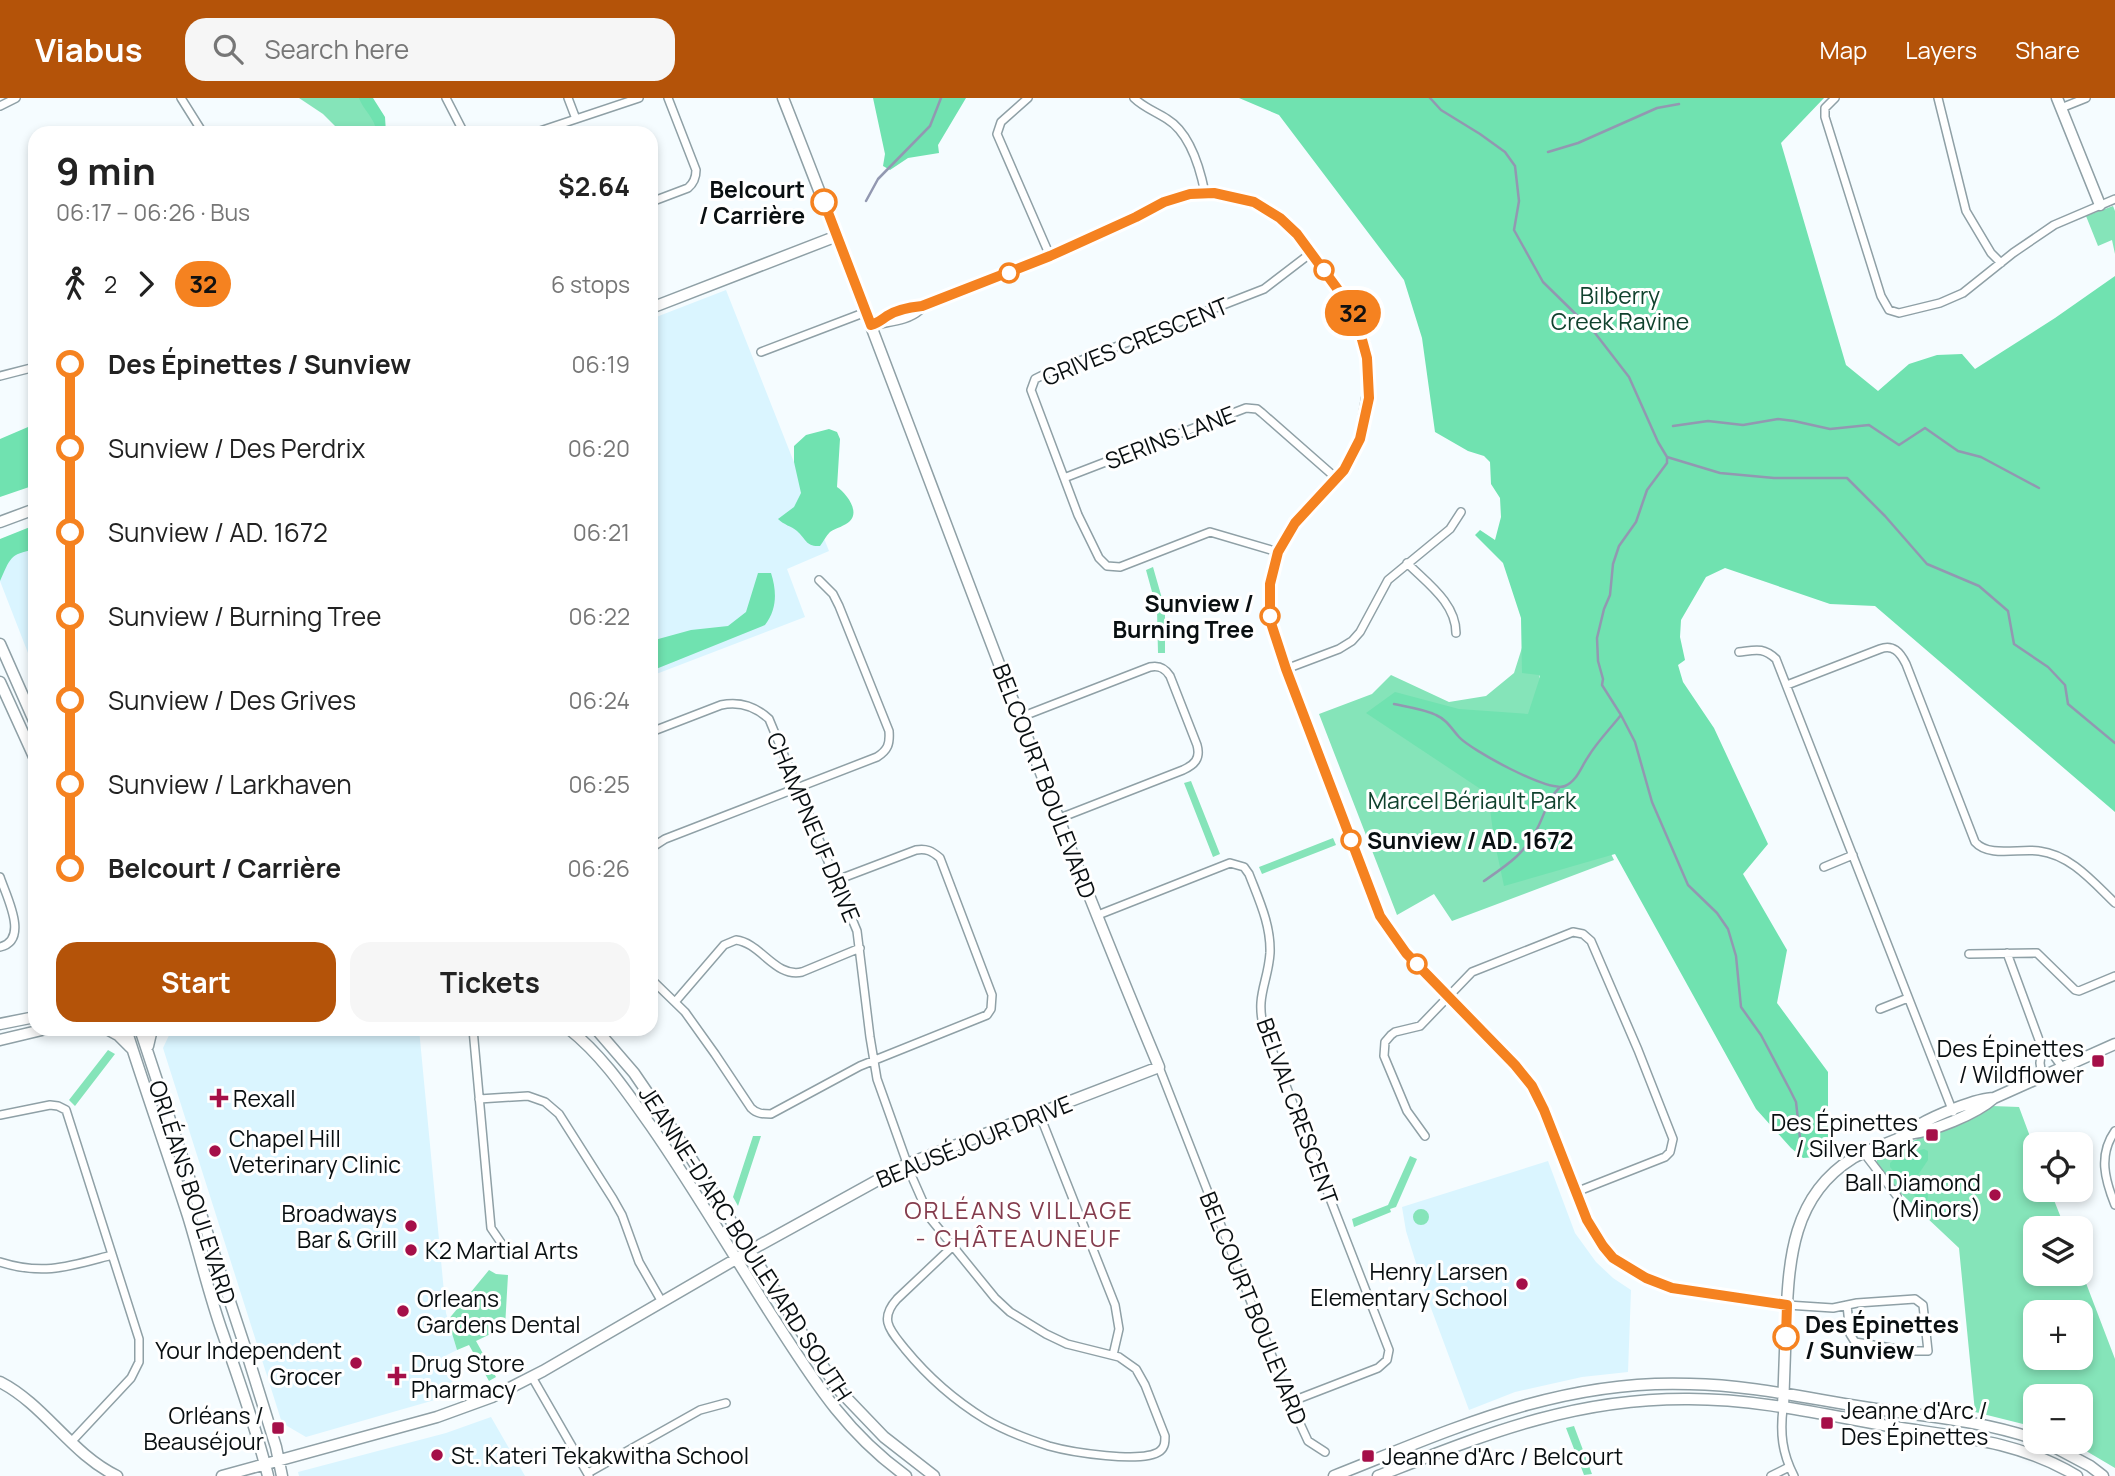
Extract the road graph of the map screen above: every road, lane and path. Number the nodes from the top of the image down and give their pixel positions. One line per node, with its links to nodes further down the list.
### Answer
1 (16, 98): 14 (street)
2 (181, 98): 16 (street)
3 (446, 98): 17 (street)
4 (568, 98): 15 (street)
5 (639, 98): 15 (street)
6 (668, 98): 20 (street)
7 (783, 98): 23 (street, BELCOURT BOULEVARD)
8 (1028, 98): 25 (street)
9 (1133, 98): 19 (street)
10 (1835, 98): 26 (street)
11 (1938, 98): 26 (street)
12 (2086, 98): 13 (street)
13 (2059, 103): 22 (street)
14 (0, 106)
15 (576, 119): 18 (street)
16 (199, 126)
17 (460, 126)
18 (555, 126)
19 (1205, 192): 24 (street); 25 (street)
20 (658, 199)
21 (2115, 199): 22 (street)
22 (2100, 205): 26 (street)
23 (837, 236): 27 (street); 28 (street, BELCOURT BOULEVARD)
24 (1311, 253): 33 (street, GRIVES CRESCENT); 34 (street)
25 (1050, 256): 29 (street)
26 (2001, 263)
27 (658, 305)
28 (866, 313): 29 (street, BELCOURT BOULEVARD); 30 (street)
29 (876, 323): 48 (street, BELCOURT BOULEVARD)
30 (761, 352)
31 (28, 369): 32 (street)
32 (0, 376)
33 (1064, 478): 34 (street, SERINS LANE); 38 (street, GRIVES CRESCENT)
34 (1336, 478): 38 (street)
35 (28, 512): 37 (street)
36 (1461, 512): 39 (street)
37 (0, 522)
38 (1278, 552): 44 (street)
39 (1407, 563): 41 (street); 44 (street)
40 (819, 580): 51 (street)
41 (1456, 633)
42 (0, 645): 47 (street)
43 (1739, 652): 46 (street)
44 (1286, 669): 66 (street)
45 (0, 682): 50 (street)
46 (1787, 685): 54 (street); 58 (street)
47 (28, 707)
48 (1021, 718): 52 (street, BELCOURT BOULEVARD); 52 (street)
49 (658, 729): 51 (street, CHAMPNEUF DRIVE)
50 (28, 744)
51 (799, 788): 53 (street); 57 (street, CHAMPNEUF DRIVE)
52 (1060, 818): 59 (street, BELCOURT BOULEVARD)
53 (658, 844)
54 (1853, 855): 55 (street); 67 (street)
55 (1824, 867)
56 (0, 877): 60 (street)
57 (837, 880): 61 (street, CHAMPNEUF DRIVE); 85 (street)
58 (2115, 903)
59 (1098, 915): 86 (street, BELCOURT BOULEVARD); 115 (street, BELVAL CRESCENT)
60 (0, 947)
61 (860, 948): 68 (street); 85 (street, CHAMPNEUF DRIVE)
62 (2007, 953): 63 (street); 64 (street); 82 (street)
63 (1969, 954)
64 (2115, 976)
65 (658, 986): 68 (street)
66 (1448, 996): 94 (street); 97 (street); 97 (street)
67 (1908, 998): 69 (street); 92 (street)
68 (675, 1002): 85 (street)
69 (1880, 1009)
70 (28, 1018): 71 (street)
71 (0, 1024)
72 (28, 1033): 80 (street)
73 (119, 1036): 84 (street)
74 (128, 1036): 84 (street, ORLÉANS BOULEVARD)
75 (142, 1036): 83 (street, ORLÉANS BOULEVARD)
76 (150, 1036): 83 (street)
77 (474, 1036): 89 (street)
78 (577, 1036): 106 (street, JEANNE-D'ARC BOULEVARD SOUTH)
79 (603, 1036): 104 (street, JEANNE-D'ARC BOULEVARD SOUTH)
80 (0, 1040)
81 (2115, 1044): 87 (street)
82 (2042, 1048): 87 (street); 88 (street)
83 (147, 1050): 100 (street, ORLÉANS BOULEVARD)
84 (133, 1052): 101 (street, ORLÉANS BOULEVARD)
85 (873, 1061): 96 (street, CHAMPNEUF DRIVE)
86 (1159, 1067): 90 (street, BEAUSÉJOUR DRIVE); 115 (street, BELCOURT BOULEVARD)
87 (2062, 1067): 88 (street)
88 (2042, 1076): 92 (street)
89 (479, 1098): 103 (street); 108 (street)
90 (1040, 1113): 96 (street, BEAUSÉJOUR DRIVE); 111 (street)
91 (0, 1115): 105 (street)
92 (1954, 1115): 95 (street)
93 (2115, 1131): 99 (street)
94 (1425, 1136)
95 (1864, 1153): 98 (street); 109 (street)
96 (907, 1164): 102 (street, CHAMPNEUF DRIVE); 104 (street, BEAUSÉJOUR DRIVE)
97 (1576, 1192): 109 (street)
98 (1897, 1196)
99 (2115, 1205)
100 (208, 1235): 101 (street); 122 (street, ORLÉANS BOULEVARD)
101 (194, 1239): 123 (street, ORLÉANS BOULEVARD)
102 (953, 1247): 111 (street, CHAMPNEUF DRIVE); 111 (street, CHAMPNEUF DRIVE)
103 (506, 1250)
104 (750, 1251): 106 (street, BEAUSÉJOUR DRIVE); 131 (street, JEANNE-D'ARC BOULEVARD SOUTH)
105 (112, 1255): 107 (street); 119 (street)
106 (736, 1260): 108 (street, BEAUSÉJOUR DRIVE); 130 (street, JEANNE-D'ARC BOULEVARD SOUTH)
107 (0, 1262)
108 (662, 1302): 112 (street, BEAUSÉJOUR DRIVE)
109 (1787, 1305): 110 (street); 114 (street)
110 (1847, 1305): 110 (street)
111 (1113, 1355)
112 (532, 1377): 122 (street, BEAUSÉJOUR DRIVE); 125 (street)
113 (0, 1382): 119 (street)
114 (1783, 1394): 117 (street); 118 (street); 132 (street)
115 (1290, 1402): 120 (street, BELCOURT BOULEVARD)
116 (726, 1403): 125 (street)
117 (1783, 1408): 124 (street); 133 (street); 136 (street)
118 (2023, 1436)
119 (72, 1441): 126 (street)
120 (1325, 1452)
121 (2068, 1454): 137 (street)
122 (278, 1461): 123 (street, BEAUSÉJOUR DRIVE); 129 (street, ORLÉANS BOULEVARD)
123 (265, 1464): 127 (street, BEAUSÉJOUR DRIVE); 128 (street, ORLÉANS BOULEVARD)
124 (1789, 1467): 134 (street); 135 (street)
125 (588, 1475)
126 (117, 1476)
127 (222, 1476)
128 (268, 1476)
129 (282, 1476)
130 (906, 1476)
131 (934, 1476)
132 (1334, 1476)
133 (1378, 1476)
134 (1771, 1476)
135 (1794, 1476)
136 (2077, 1476)
137 (2104, 1476)

